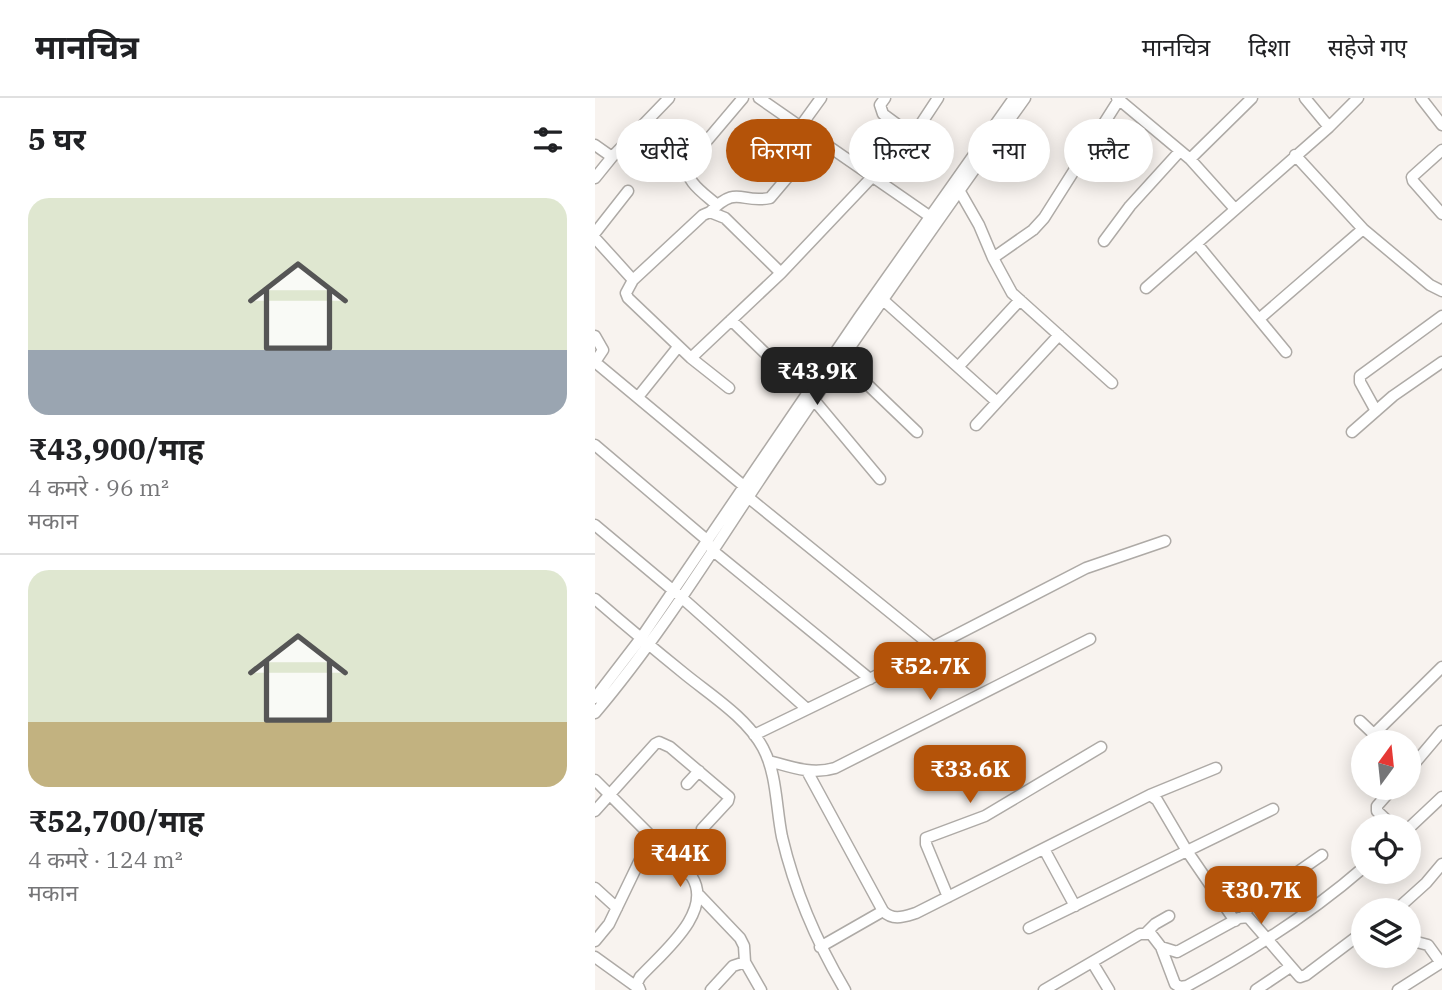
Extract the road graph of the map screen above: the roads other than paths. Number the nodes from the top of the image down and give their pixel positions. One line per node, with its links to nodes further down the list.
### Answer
1 (669, 98): 24 (street)
2 (743, 98): 32 (street)
3 (821, 98): 15 (street)
4 (885, 98): 16 (street)
5 (938, 98): 17 (street)
6 (1014, 98): 35 (street)
7 (1024, 98): 30 (street)
8 (1119, 98): 22 (street); 40 (street)
9 (1252, 98): 25 (street)
10 (1305, 98): 19 (street)
11 (1359, 98): 19 (street)
12 (1421, 98): 18 (street)
13 (764, 99): 14 (street)
14 (790, 119)
15 (806, 119)
16 (891, 119)
17 (924, 119)
18 (1442, 125)
19 (1329, 127): 23 (street)
20 (595, 145): 24 (street)
21 (1442, 150): 34 (street)
22 (1180, 151): 25 (street); 38 (street)
23 (1295, 155): 33 (street); 36 (street)
24 (612, 158): 26 (street)
25 (1190, 159): 33 (street)
26 (595, 178)
27 (784, 182): 32 (street)
28 (875, 182): 41 (street)
29 (880, 182): 35 (street)
30 (959, 190): 35 (street); 40 (street)
31 (628, 191): 37 (street)
32 (714, 209): 41 (street); 42 (street)
33 (1235, 209): 39 (street)
34 (1442, 214)
35 (933, 218): 45 (street); 71 (street)
36 (1363, 229): 44 (street); 48 (street)
37 (595, 235): 42 (street)
38 (1104, 241)
39 (1197, 244): 43 (street); 48 (street)
40 (993, 258): 46 (street)
41 (781, 273): 49 (street)
42 (633, 280): 52 (street)
43 (1146, 288)
44 (1442, 290)
45 (882, 299): 56 (street); 59 (street)
46 (1020, 300): 50 (street); 59 (street)
47 (1442, 316): 65 (street)
48 (1259, 319): 53 (street)
49 (731, 320): 54 (street); 55 (street)
50 (1059, 335): 60 (street); 64 (street)
51 (595, 336): 57 (street)
52 (678, 347): 55 (street); 62 (street)
53 (1286, 352)
54 (767, 355)
55 (691, 359): 61 (street)
56 (842, 361): 63 (street); 67 (street)
57 (595, 362): 62 (street)
58 (1442, 362): 65 (street)
59 (958, 367): 64 (street)
60 (1112, 383)
61 (729, 388)
62 (638, 397): 71 (street)
63 (814, 400): 70 (street); 71 (street)
64 (997, 402): 66 (street)
65 (1376, 411): 68 (street)
66 (976, 425)
67 (917, 432)
68 (1352, 432)
69 (595, 445): 74 (street)
70 (880, 479)
71 (747, 492): 74 (street); 79 (street)
72 (595, 525): 75 (street)
73 (1165, 541): 79 (street)
74 (710, 545): 75 (street); 81 (street)
75 (677, 593): 78 (street); 83 (street)
76 (595, 599): 78 (street)
77 (1090, 639): 95 (street)
78 (645, 641): 82 (street); 84 (street); 89 (street)
79 (933, 647): 81 (street)
80 (1442, 667): 87 (street)
81 (870, 678): 83 (street)
82 (597, 692)
83 (807, 709): 89 (street)
84 (595, 713)
85 (1360, 721): 86 (street)
86 (1370, 730)
87 (1385, 730)
88 (1442, 731): 91 (street)
89 (754, 734): 92 (street)
90 (1101, 747): 113 (street)
91 (1421, 755)
92 (769, 761): 95 (street); 126 (street)
93 (1216, 768): 99 (street)
94 (699, 771): 97 (street); 98 (street); 104 (street)
95 (807, 771): 117 (street)
96 (595, 779): 98 (street)
97 (687, 784)
98 (610, 795): 102 (street); 105 (street)
99 (1150, 795): 106 (street); 107 (street)
100 (1442, 797): 103 (street)
101 (1273, 809): 107 (street)
102 (595, 811)
103 (1421, 817)
104 (702, 829)
105 (652, 837): 112 (street); 116 (street)
106 (1044, 849): 113 (street); 115 (street)
107 (1187, 851): 115 (street); 119 (street)
108 (1322, 855): 119 (street)
109 (1442, 864): 114 (street)
110 (1351, 879): 122 (street)
111 (595, 888): 116 (street)
112 (699, 895): 129 (street); 134 (street)
113 (948, 897): 117 (street)
114 (1409, 898)
115 (1075, 906): 120 (street)
116 (617, 908): 123 (street)
117 (883, 911): 126 (street)
118 (1169, 916): 121 (street)
119 (1239, 919): 122 (street); 127 (street)
120 (1029, 928)
121 (1146, 933): 127 (street); 130 (street)
122 (1268, 939): 132 (street); 133 (street)
123 (595, 941)
124 (1351, 941): 132 (street)
125 (1421, 943): 131 (street)
126 (820, 947): 137 (street)
127 (1161, 947): 133 (street)
128 (595, 957): 134 (street)
129 (745, 962): 135 (street); 136 (street)
130 (1092, 962): 138 (street); 139 (street)
131 (1441, 963): 141 (street)
132 (1290, 967): 140 (street)
133 (1180, 986)
134 (639, 989)
135 (711, 990)
136 (761, 990)
137 (845, 990)
138 (1044, 990)
139 (1109, 990)
140 (1256, 990)
141 (1398, 990)

